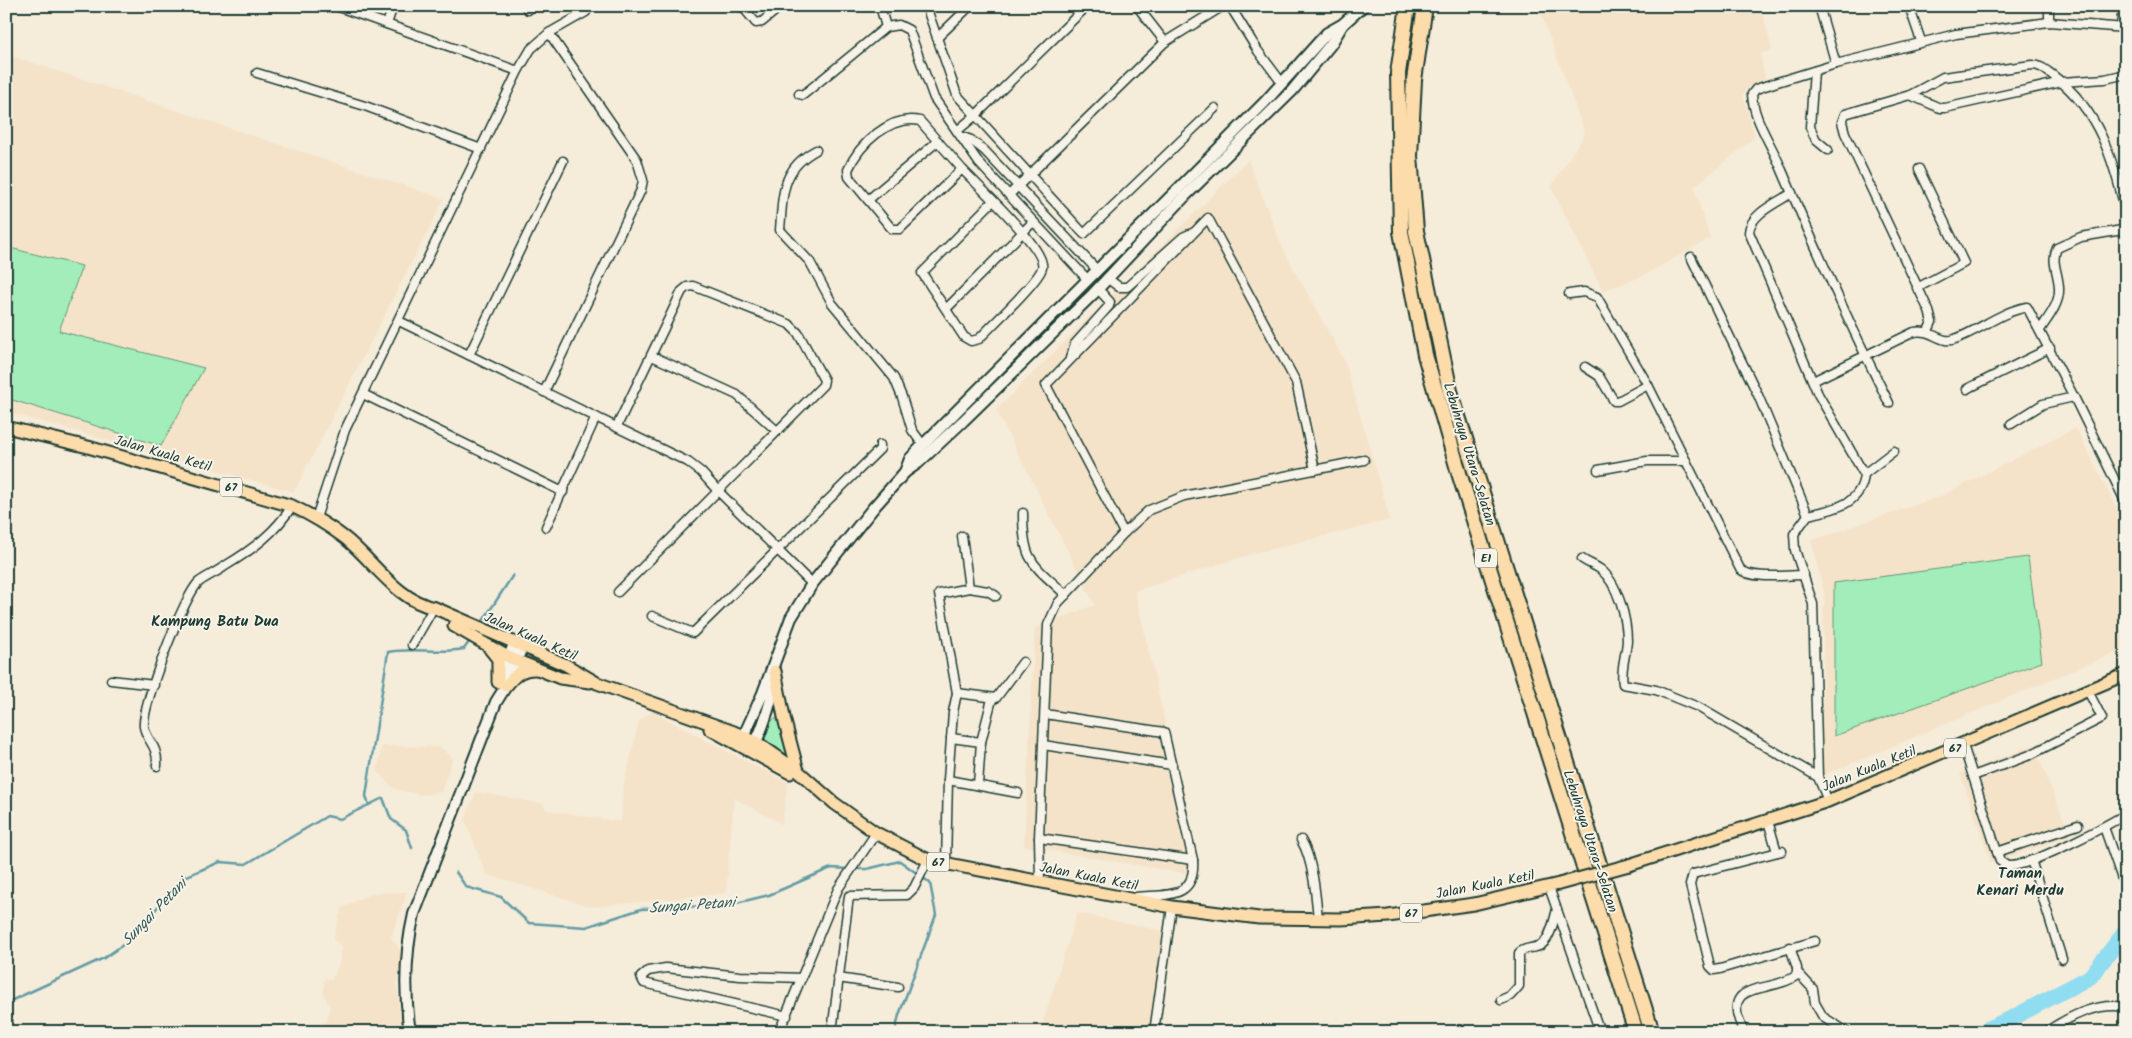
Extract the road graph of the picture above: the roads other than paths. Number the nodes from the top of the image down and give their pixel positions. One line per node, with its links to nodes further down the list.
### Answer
1 (336, 6): 21 (street)
2 (393, 6): 21 (street)
3 (742, 6): 4 (street)
4 (781, 6)
5 (880, 6): 23 (street)
6 (926, 6): 26 (street)
7 (970, 6): 26 (street)
8 (1087, 6): 39 (street)
9 (1137, 6): 28 (street)
10 (1223, 6): 28 (street)
11 (1230, 6): 35 (street)
12 (1363, 6): 22 (main road)
13 (1408, 6): 186 (highway, Lebuhraya Utara–Selatan / E1)
14 (1425, 6): 187 (highway, Lebuhraya Utara–Selatan / E1)
15 (1818, 6): 29 (street)
16 (1909, 6): 27 (street)
17 (2049, 6): 20 (street)
18 (2123, 6): 24 (street)
19 (586, 12): 25 (street)
20 (2049, 22): 24 (street); 27 (street)
21 (387, 24): 30 (street)
22 (1343, 24): 35 (main road); 61 (main road)
23 (886, 27): 36 (street); 40 (street)
24 (2124, 27)
25 (548, 33): 30 (street); 79 (street)
26 (936, 38): 39 (street)
27 (1920, 41): 29 (street)
28 (1165, 42): 48 (street)
29 (1836, 64): 31 (street)
30 (518, 71): 42 (street)
31 (1814, 71): 44 (street); 50 (street)
32 (257, 73): 42 (street)
33 (2126, 74): 34 (street)
34 (2062, 82): 37 (street); 37 (street); 54 (street)
35 (1282, 83): 60 (main road)
36 (798, 94)
37 (1910, 95): 63 (street)
38 (1215, 108): 48 (street)
39 (976, 115): 40 (street); 48 (street)
40 (960, 134): 49 (street); 51 (street)
41 (938, 141): 46 (street); 52 (street); 52 (street)
42 (481, 149): 67 (street)
43 (816, 150): 89 (street)
44 (1828, 150)
45 (563, 161): 71 (street)
46 (962, 169): 52 (street); 53 (street)
47 (1919, 169): 63 (street)
48 (1030, 175): 49 (street)
49 (1018, 186): 51 (street); 60 (street)
50 (1792, 193): 73 (street); 76 (street)
51 (1009, 195): 55 (street)
52 (868, 200)
53 (993, 201): 57 (street); 66 (street)
54 (2126, 213)
55 (1033, 222): 57 (street); 62 (street)
56 (2126, 226): 68 (street)
57 (1023, 232): 66 (street); 66 (street)
58 (1195, 232): 61 (street); 74 (street); 93 (street)
59 (1691, 258): 102 (street)
60 (1097, 270): 61 (main road); 62 (main road)
61 (1108, 278): 64 (main road)
62 (1088, 280): 64 (main road); 89 (main road)
63 (1917, 288): 69 (street)
64 (1098, 289): 74 (street); 95 (main road)
65 (1569, 294): 77 (street)
66 (946, 309)
67 (399, 321): 71 (street); 80 (street)
68 (2040, 330): 69 (street); 70 (street)
69 (1928, 331): 73 (street)
70 (2050, 348): 78 (street); 81 (street)
71 (469, 355): 79 (street)
72 (652, 356): 85 (street); 87 (street); 87 (street)
73 (1865, 356): 76 (street); 82 (street)
74 (1069, 362): 105 (street)
75 (1585, 367): 77 (street)
76 (1813, 381): 96 (street)
77 (1648, 385): 92 (street)
78 (1967, 389)
79 (544, 392): 83 (street)
80 (363, 394): 98 (street); 103 (street)
81 (2074, 396): 84 (street); 99 (street)
82 (1889, 403)
83 (596, 416): 85 (street); 98 (street)
84 (2010, 424)
85 (617, 426): 97 (street)
86 (6, 427): 100 (main road, Jalan Kuala Ketil / 67)
87 (777, 431): 97 (street)
88 (880, 445): 107 (street)
89 (923, 445): 95 (main road)
90 (1894, 451): 96 (street)
91 (1364, 460): 93 (street)
92 (1686, 461): 94 (street); 109 (street)
93 (1315, 470): 105 (street)
94 (1598, 470)
95 (905, 472): 110 (main road)
96 (1864, 474): 102 (street)
97 (718, 491): 107 (street); 112 (street)
98 (563, 492): 104 (street)
99 (2126, 503)
100 (292, 506): 103 (main road, Jalan Kuala Ketil / 67); 129 (street)
101 (1023, 513): 113 (street)
102 (1808, 515): 109 (street)
103 (316, 518): 115 (main road, Jalan Kuala Ketil / 67)
104 (546, 527)
105 (1124, 532): 113 (street)
106 (962, 536): 111 (street)
107 (777, 550): 110 (street); 116 (street)
108 (1582, 560): 143 (street)
109 (1804, 575): 143 (street)
110 (812, 584): 120 (main road)
111 (968, 588): 114 (street); 131 (street)
112 (618, 592)
113 (1066, 595): 133 (street)
114 (996, 596)
115 (428, 610): 117 (main road, Jalan Kuala Ketil / 67); 118 (street)
116 (652, 616)
117 (483, 639): 119 (main road, Jalan Kuala Ketil / 67); 121 (main road, Jalan Kuala Ketil / 67); 128 (main road)
118 (412, 645)
119 (518, 645): 121 (main road); 127 (main road, Jalan Kuala Ketil / 67)
120 (778, 652): 124 (main road); 135 (main road)
121 (513, 658): 123 (main road, Jalan Kuala Ketil / 67); 128 (main road)
122 (1023, 662): 132 (street)
123 (538, 669): 127 (main road, Jalan Kuala Ketil / 67); 128 (main road)
124 (776, 671): 139 (main road); 142 (main road)
125 (2126, 674): 130 (main road, Jalan Kuala Ketil / 67)
126 (111, 680): 129 (street)
127 (596, 683): 135 (main road, Jalan Kuala Ketil / 67)
128 (502, 684): 181 (main road)
129 (154, 685): 140 (street)
130 (2088, 691): 138 (main road, Jalan Kuala Ketil / 67); 144 (street)
131 (956, 693): 132 (street); 134 (street)
132 (992, 699): 136 (street)
133 (1044, 714): 137 (street); 141 (street)
134 (951, 738): 136 (street); 145 (street)
135 (742, 741): 139 (main road, Jalan Kuala Ketil / 67)
136 (982, 742): 147 (street)
137 (1043, 745): 141 (street); 155 (street)
138 (1963, 745): 144 (street); 149 (main road, Jalan Kuala Ketil / 67)
139 (754, 747): 142 (main road, Jalan Kuala Ketil / 67); 146 (main road, Jalan Kuala Ketil / 67)
140 (157, 766)
141 (1172, 766): 159 (street)
142 (798, 771): 146 (main road, Jalan Kuala Ketil / 67)
143 (1818, 776): 149 (street)
144 (1973, 776): 157 (street)
145 (948, 780): 147 (street); 161 (street)
146 (809, 783): 154 (main road, Jalan Kuala Ketil / 67)
147 (978, 784): 148 (street)
148 (1018, 794)
149 (1828, 802): 151 (main road, Jalan Kuala Ketil / 67)
150 (2126, 814): 153 (street)
151 (1768, 821): 165 (main road, Jalan Kuala Ketil / 67, bridge); 172 (street)
152 (2078, 825): 157 (street)
153 (2104, 827): 160 (street); 162 (street)
154 (876, 833): 158 (main road, Jalan Kuala Ketil / 67); 164 (street)
155 (1040, 838): 159 (street); 163 (street)
156 (1301, 840): 170 (street)
157 (1997, 852): 160 (street)
158 (928, 860): 161 (main road, Jalan Kuala Ketil / 67); 166 (street)
159 (1193, 860): 167 (street)
160 (2031, 860): 173 (street)
161 (946, 864): 163 (main road, Jalan Kuala Ketil / 67)
162 (2122, 879)
163 (1040, 882): 167 (main road, Jalan Kuala Ketil / 67)
164 (840, 886): 166 (street); 175 (street)
165 (1554, 886): 169 (street); 170 (main road, Jalan Kuala Ketil / 67)
166 (850, 896): 176 (street)
167 (1126, 898): 168 (main road, Jalan Kuala Ketil / 67)
168 (1172, 907): 170 (main road, Jalan Kuala Ketil / 67); 184 (street)
169 (1557, 909): 178 (street); 185 (street)
170 (1318, 918)
171 (1814, 941): 172 (street)
172 (1790, 947): 174 (street)
173 (2062, 959)
174 (1797, 972): 188 (street); 189 (street)
175 (802, 978): 180 (street); 180 (street)
176 (838, 978): 177 (street); 183 (street)
177 (898, 987)
178 (1501, 1000)
179 (2126, 1007): 190 (street)
180 (787, 1016): 182 (street)
181 (410, 1032)
182 (780, 1032)
183 (832, 1032)
184 (1154, 1032)
185 (1600, 1032)
186 (1636, 1032)
187 (1652, 1032)
188 (1744, 1032)
189 (1847, 1032)
190 (2046, 1032)

